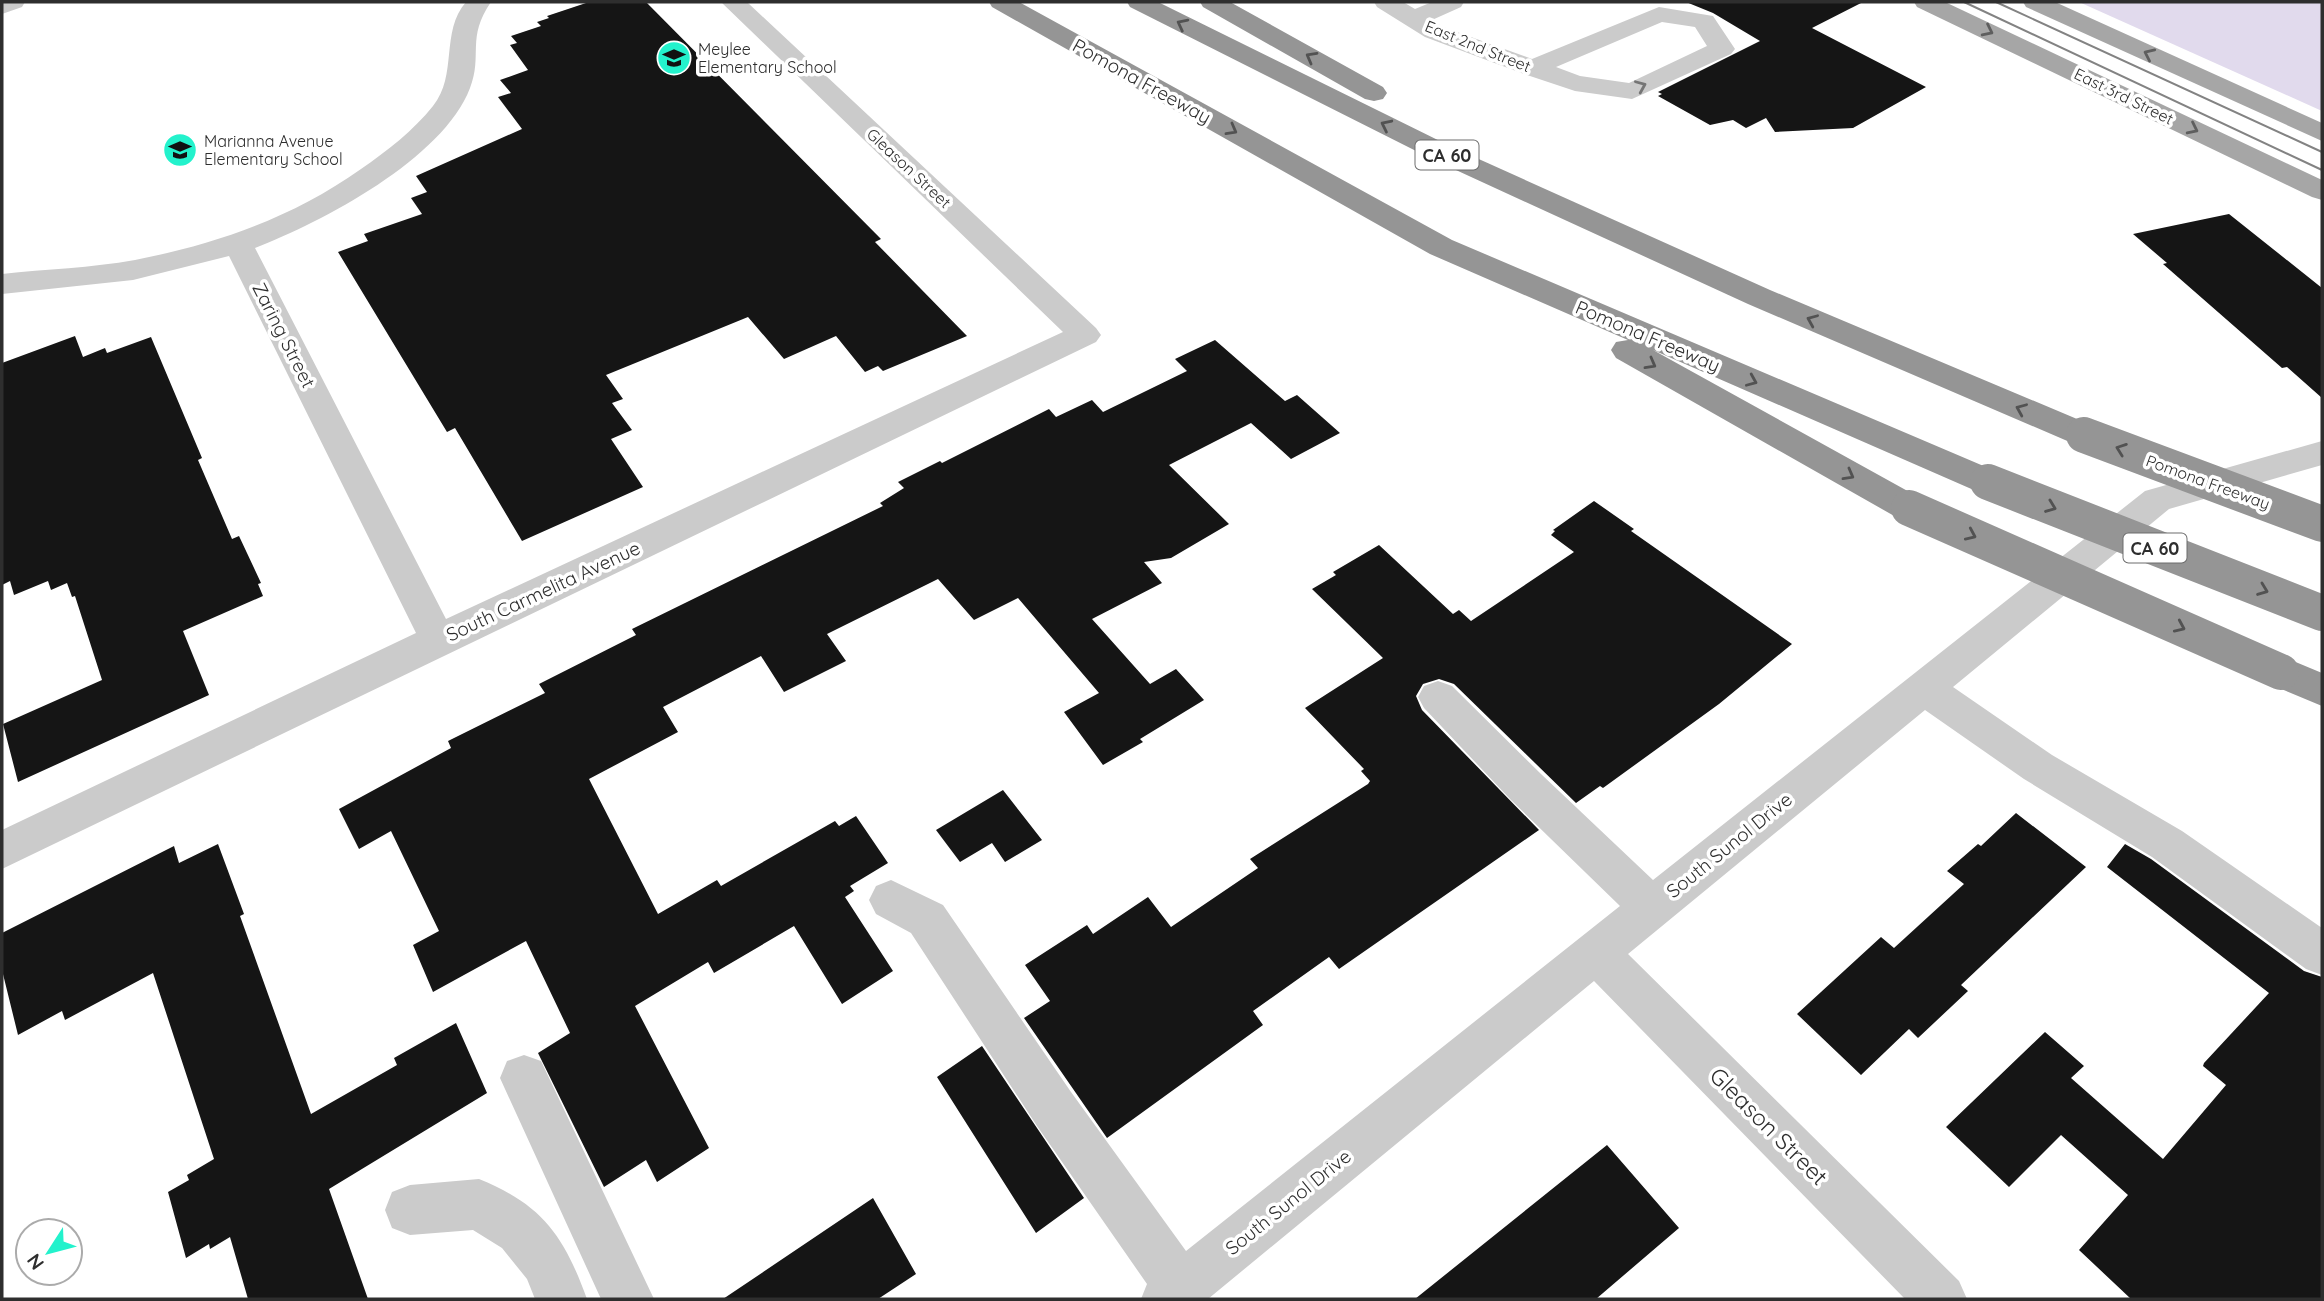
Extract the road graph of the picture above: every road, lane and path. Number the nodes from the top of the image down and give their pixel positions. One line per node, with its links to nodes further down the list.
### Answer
1 (13, 2): 11 (street)
2 (479, 2): 17 (street)
3 (733, 2): 21 (street, Gleason Street)
4 (1001, 2): 18 (highway, Pomona Freeway / CA 60, one-way to 18)
5 (1139, 2): 20 (highway, Pomona Freeway / CA 60, one-way to 5)
6 (1212, 2): 20 (highway, one-way to 6)
7 (1386, 2): 13 (street, East 2nd Street)
8 (1452, 2): 13 (street)
9 (1926, 2): 16 (main road, East 3rd Street, one-way to 16)
10 (2035, 2): 15 (main road, one-way to 10)
11 (2, 7)
12 (1675, 9): 14 (street); 14 (street, East 2nd Street, one-way to 12)
13 (1413, 19): 14 (street, East 2nd Street)
14 (1533, 68)
15 (2322, 133)
16 (2322, 191)
17 (238, 244): 19 (street); 25 (street, Zaring Street)
18 (1441, 247): 24 (highway, Pomona Freeway / CA 60, one-way to 24, bridge); 27 (highway, one-way to 27, bridge)
19 (2, 284)
20 (1759, 297): 23 (highway, Pomona Freeway / CA 60, one-way to 20, bridge)
21 (1085, 335): 25 (street, South Carmelita Avenue)
22 (2322, 453): 26 (street, South Sunol Drive)
23 (2322, 524)
24 (2322, 613)
25 (438, 640): 29 (street, South Carmelita Avenue)
26 (1925, 688): 31 (street, South Sunol Drive); 33 (street)
27 (2322, 690)
28 (1438, 697): 31 (street)
29 (2, 850)
30 (891, 900): 36 (street)
31 (1652, 908): 32 (street, South Sunol Drive)
32 (1597, 953): 36 (street, South Sunol Drive); 39 (street, Gleason Street)
33 (2322, 954)
34 (524, 1078): 38 (street)
35 (410, 1210): 37 (street)
36 (1174, 1294)
37 (561, 1299)
38 (628, 1299)
39 (1941, 1299)

